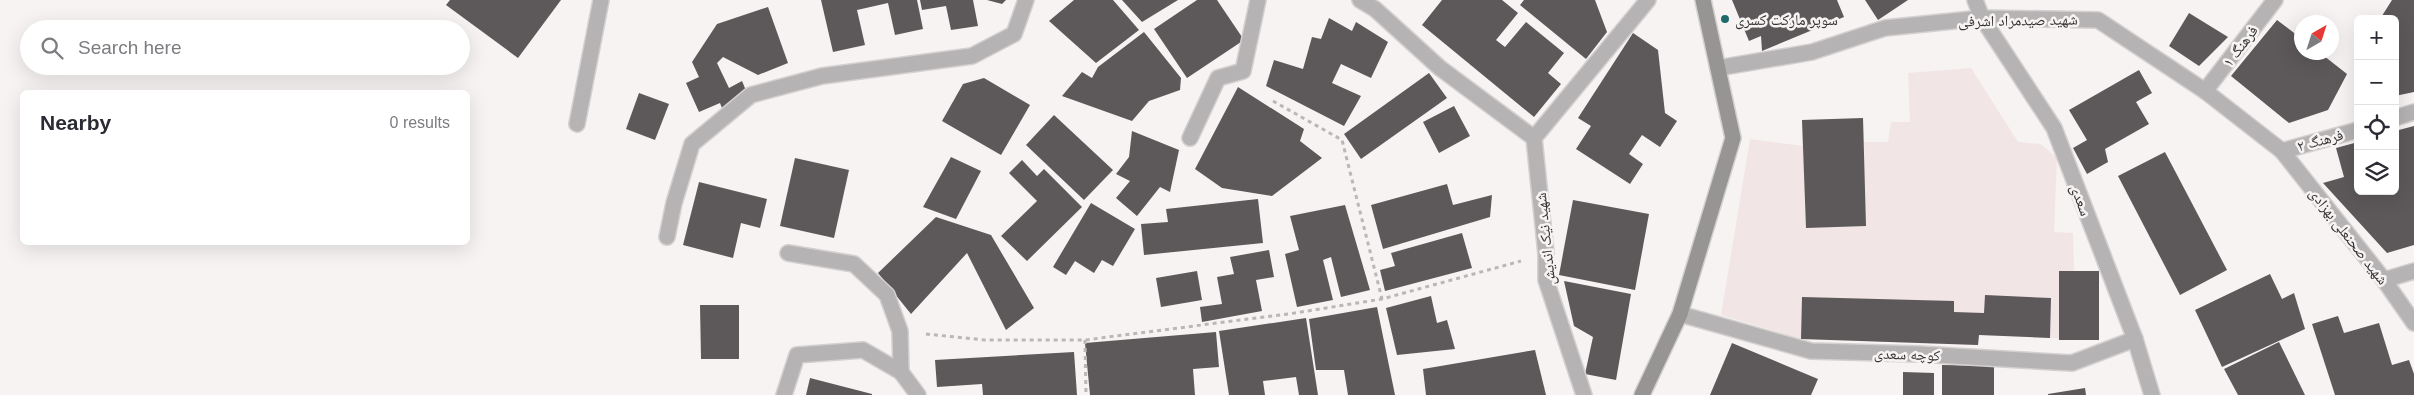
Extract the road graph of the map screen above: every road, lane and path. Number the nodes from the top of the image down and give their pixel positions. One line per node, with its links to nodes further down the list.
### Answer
1 (600, 0): 15 (street)
2 (1026, 0): 20 (street)
3 (1258, 0): 17 (street)
4 (1360, 0): 18 (street)
5 (1648, 0): 18 (street)
6 (1703, 0): 10 (street)
7 (1975, 0): 9 (street, سعدی)
8 (2275, 0): 11 (street, فرهنگ ۱)
9 (1982, 18): 10 (street, شهید صیدمراد اشرفی); 11 (street, شهید صیدمراد اشرفی); 29 (street, سعدی)
10 (1718, 68): 26 (street)
11 (2205, 91): 19 (street, شهید صیدمراد اشرفی)
12 (1273, 101): 25 (path)
13 (2414, 112): 14 (street)
14 (2399, 117)
15 (576, 124)
16 (2354, 131): 19 (street, فرهنگ ۲)
17 (1190, 138)
18 (1534, 138): 22 (street, شهید نیک اندیش)
19 (2282, 151): 24 (street, شهید صحنعلی بهزادی)
20 (667, 237)
21 (788, 253): 28 (street)
22 (1546, 254): 25 (path); 35 (street, شهید نیک اندیش)
23 (2414, 271): 24 (street)
24 (2384, 280): 27 (street, شهید صحنعلی بهزادی)
25 (1382, 299): 30 (path)
26 (1680, 314): 29 (street, کوچه سعدی); 36 (street)
27 (2414, 323)
28 (900, 331): 30 (path); 31 (street)
29 (2135, 339): 37 (street, سعدی)
30 (1084, 340): 34 (path)
31 (901, 372): 32 (street); 33 (street)
32 (784, 395)
33 (918, 395)
34 (1086, 395)
35 (1584, 395)
36 (1642, 395)
37 (2152, 395)

